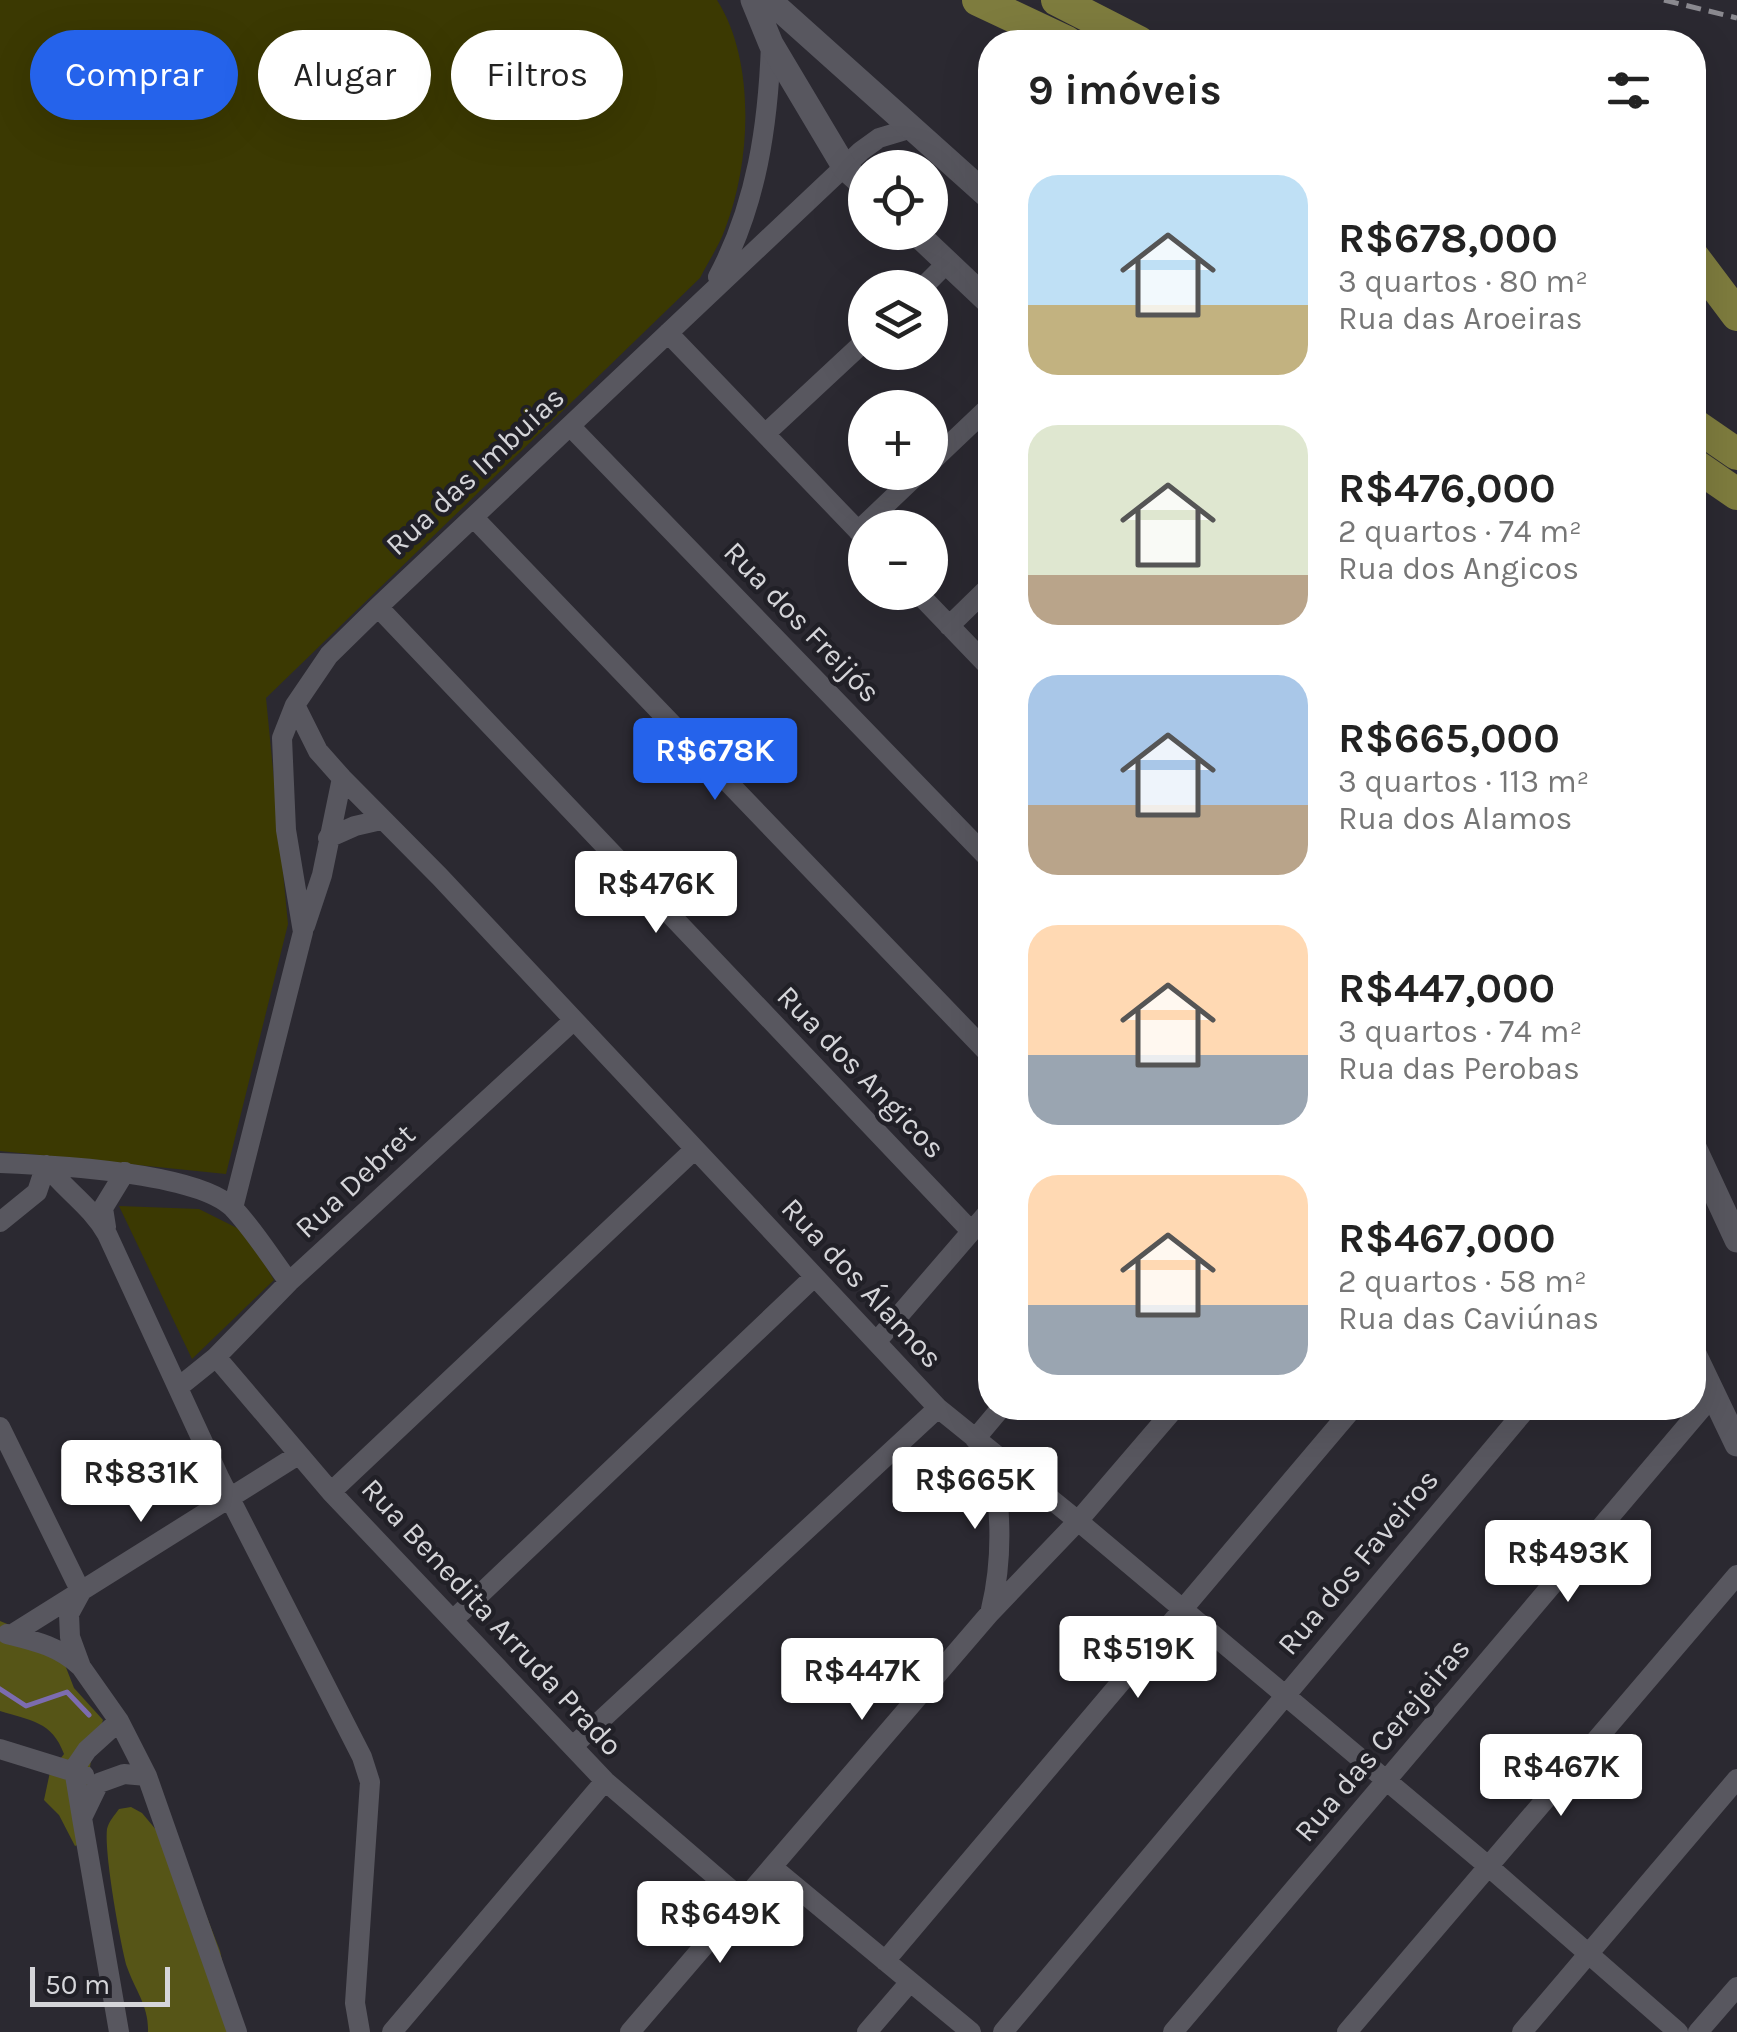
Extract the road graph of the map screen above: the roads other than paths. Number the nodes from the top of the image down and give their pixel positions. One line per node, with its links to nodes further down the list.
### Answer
1 (754, 0): 7 (street, Rua das Imbuias)
2 (769, 0): 8 (street)
3 (978, 0): 5 (highway)
4 (1056, 0): 6 (highway)
5 (1041, 30)
6 (1115, 30)
7 (771, 44): 9 (street); 17 (street, Rua das Imbuias)
8 (909, 129): 9 (street, Rua das Imbuias); 11 (street)
9 (845, 168): 10 (street); 17 (street, Rua das Imbuias)
10 (848, 171)
11 (978, 188)
12 (935, 250): 13 (street)
13 (948, 262): 14 (street); 16 (street)
14 (940, 270)
15 (1706, 274): 18 (highway)
16 (978, 291)
17 (710, 292): 19 (street, Rua das Imbuias)
18 (1737, 315)
19 (668, 333): 22 (street, Rua das Imbuias); 24 (street)
20 (848, 356): 24 (street)
21 (978, 417): 25 (street)
22 (570, 426): 32 (street, Rua das Imbuias); 43 (street, Rua dos Freijós)
23 (1706, 433): 26 (highway)
24 (766, 434): 33 (street)
25 (948, 446)
26 (1737, 454)
27 (1706, 473): 30 (highway)
28 (1706, 480): 30 (highway)
29 (903, 490): 31 (street)
30 (1737, 496)
31 (884, 510)
32 (474, 518): 35 (street, Rua das Imbuias); 46 (street)
33 (848, 521)
34 (978, 597): 37 (street)
35 (378, 607): 39 (street, Rua das Imbuias); 55 (street, Rua dos Angicos)
36 (933, 610): 37 (street)
37 (948, 626): 38 (street)
38 (978, 656)
39 (295, 705): 40 (street, Rua dos Álamos); 44 (street, Rua das Imbuias)
40 (342, 778): 41 (street, Rua dos Álamos); 42 (street)
41 (382, 820): 42 (street); 45 (street, Rua dos Álamos)
42 (328, 838): 44 (street)
43 (978, 848)
44 (302, 932): 52 (street)
45 (573, 1021): 47 (street, Rua dos Álamos); 59 (street, Rua Debret)
46 (978, 1043)
47 (695, 1149): 58 (street, Rua dos Álamos); 77 (street)
48 (0, 1163): 49 (street)
49 (46, 1165): 50 (street); 53 (street); 56 (street)
50 (125, 1172): 52 (street); 56 (street)
51 (1706, 1173): 57 (street)
52 (233, 1208): 59 (street)
53 (0, 1222)
54 (978, 1223): 55 (street)
55 (971, 1231): 60 (street)
56 (107, 1234): 63 (street)
57 (1737, 1240)
58 (814, 1277): 60 (street, Rua dos Álamos); 84 (street)
59 (289, 1282): 61 (street, Rua Debret)
60 (877, 1341): 66 (street, Rua dos Álamos)
61 (216, 1357): 63 (street, Rua Debret); 76 (street, Rua Benedita Arruda Prado)
62 (1706, 1380): 64 (street)
63 (180, 1386): 78 (street)
64 (1713, 1395): 65 (street, Rua das Cerejeiras); 74 (street)
65 (1706, 1403)
66 (938, 1408): 73 (street, Rua dos Álamos); 89 (street)
67 (991, 1420): 73 (street)
68 (1165, 1420): 79 (street)
69 (1343, 1420): 82 (street)
70 (1517, 1420): 87 (street, Rua dos Faveiros)
71 (1692, 1420): 96 (street, Rua das Cerejeiras)
72 (0, 1427): 81 (street)
73 (975, 1439): 75 (street, Rua dos Álamos)
74 (1737, 1444)
75 (992, 1452): 79 (street, Rua dos Álamos); 83 (street)
76 (298, 1455): 77 (street, Rua Benedita Arruda Prado); 78 (street)
77 (331, 1492): 84 (street, Rua Benedita Arruda Prado)
78 (231, 1498): 81 (street); 107 (street)
79 (1078, 1521): 82 (street, Rua dos Álamos); 83 (street)
80 (1737, 1575): 98 (street)
81 (81, 1592): 85 (street); 86 (street)
82 (1182, 1610): 87 (street, Rua dos Álamos); 102 (street)
83 (990, 1612): 99 (street)
84 (454, 1620): 89 (street, Rua Benedita Arruda Prado)
85 (6, 1634): 86 (street)
86 (81, 1667): 88 (street)
87 (1284, 1696): 96 (street, Rua dos Álamos); 112 (street, Rua dos Faveiros)
88 (119, 1721): 91 (street); 92 (street)
89 (573, 1746): 94 (street, Rua Benedita Arruda Prado)
90 (0, 1749): 91 (street)
91 (74, 1769): 95 (street); 97 (street)
92 (148, 1776): 95 (street); 106 (street)
93 (1737, 1780): 101 (street)
94 (606, 1781): 100 (street, Rua Benedita Arruda Prado); 108 (street)
95 (99, 1783): 97 (street)
96 (1386, 1783): 98 (street, Rua dos Álamos); 113 (street, Rua das Cerejeiras)
97 (82, 1818): 105 (street)
98 (1488, 1866): 101 (street, Rua dos Álamos); 114 (street)
99 (772, 1867): 100 (street); 102 (street)
100 (744, 1900): 109 (street)
101 (1589, 1954): 115 (street); 116 (street, Rua dos Álamos)
102 (885, 1961): 103 (street)
103 (910, 1982): 110 (street); 111 (street)
104 (1737, 1987): 117 (street)
105 (119, 2032)
106 (237, 2032)
107 (360, 2032)
108 (392, 2032)
109 (630, 2032)
110 (866, 2032)
111 (971, 2032)
112 (1004, 2032)
113 (1173, 2032)
114 (1347, 2032)
115 (1522, 2032)
116 (1678, 2032)
117 (1698, 2032)

